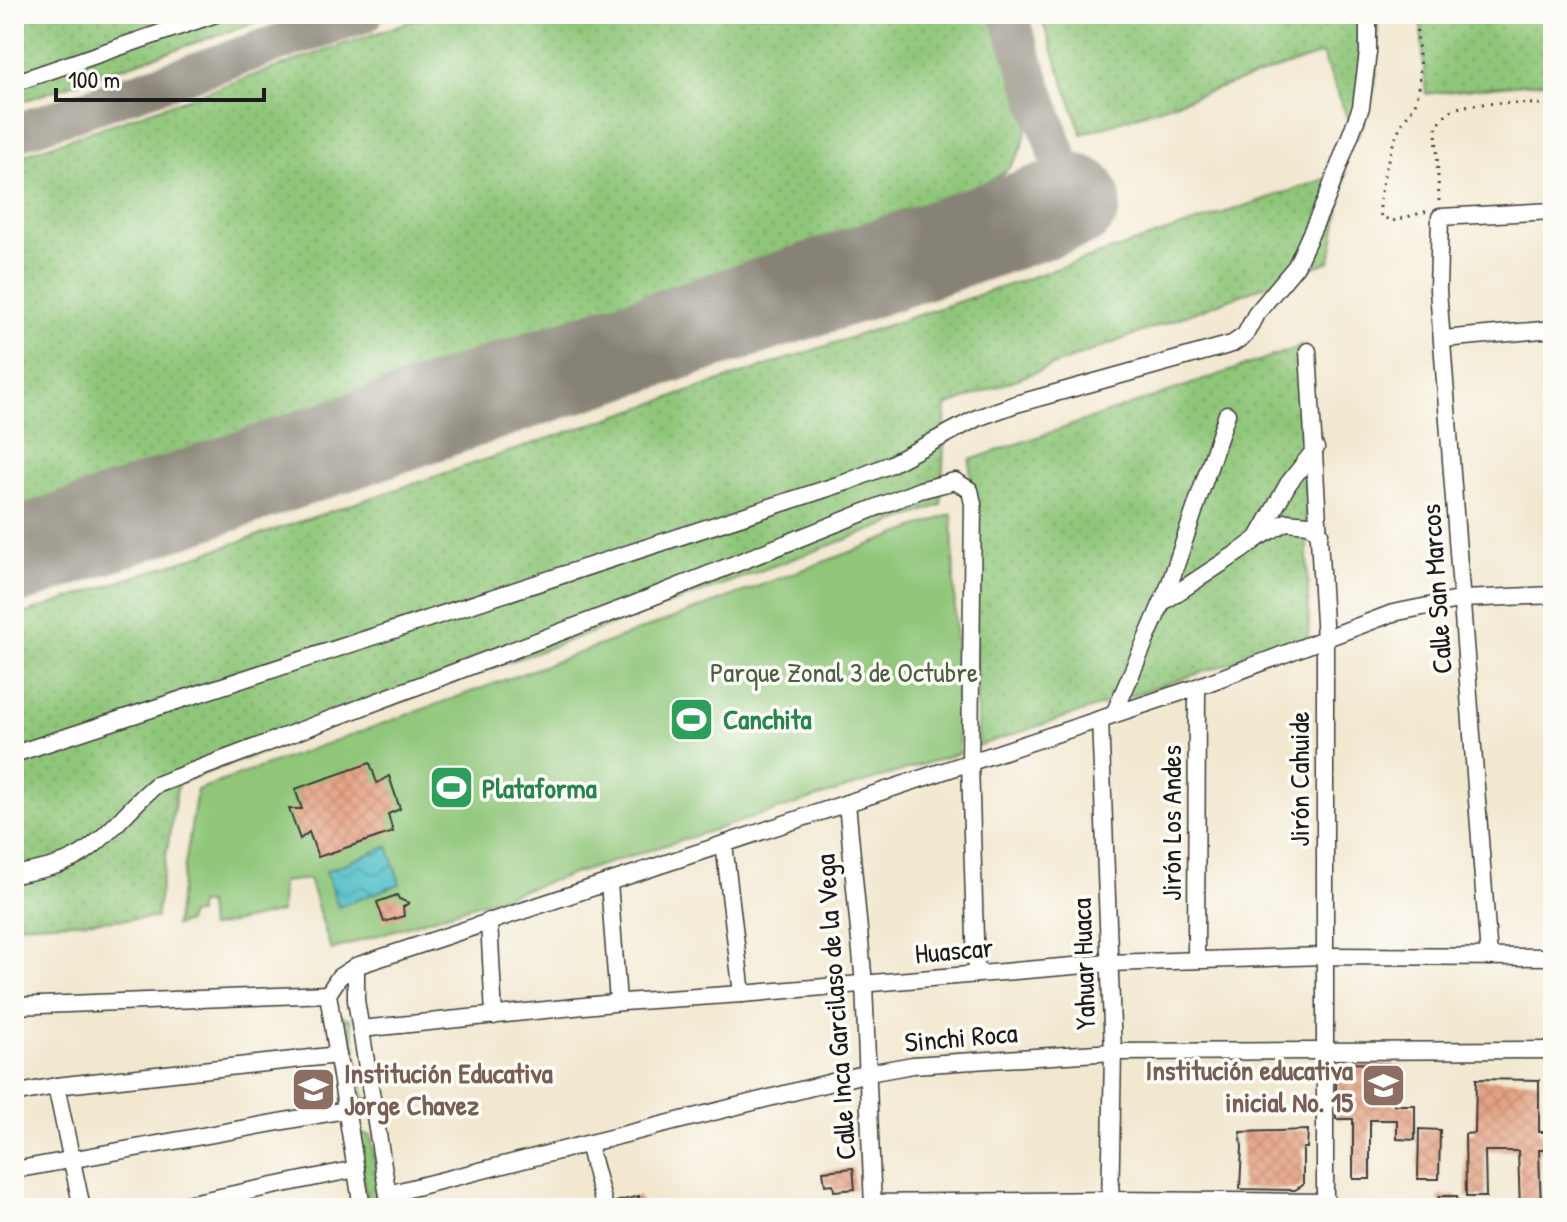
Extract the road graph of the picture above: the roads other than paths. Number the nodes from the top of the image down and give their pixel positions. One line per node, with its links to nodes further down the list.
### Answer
1 (216, 14): 3 (street)
2 (1368, 14): 18 (street)
3 (14, 83)
4 (1553, 211): 6 (street, Calle San Marcos)
5 (1553, 329): 6 (street)
6 (1443, 339): 13 (street, Calle San Marcos)
7 (1308, 351): 9 (street, Jirón Cahuide)
8 (1227, 414): 14 (street)
9 (1316, 448): 10 (street, Jirón Cahuide); 11 (street)
10 (1320, 533): 11 (street); 15 (street, Jirón Cahuide)
11 (1258, 538): 14 (street)
12 (1553, 595): 13 (street)
13 (1463, 599): 15 (street); 26 (street, Calle San Marcos)
14 (1163, 602): 17 (street)
15 (1325, 640): 16 (street); 25 (street, Jirón Cahuide)
16 (1197, 687): 17 (street); 28 (street, Jirón Los Andes)
17 (1107, 716): 19 (street); 29 (street, Yahuar Huaca)
18 (14, 754)
19 (970, 762): 20 (street); 22 (street); 31 (street)
20 (847, 803): 21 (street); 32 (street, Calle Inca Garcilaso de la Vega)
21 (724, 844): 23 (street); 34 (street)
22 (14, 875)
23 (609, 882): 24 (street); 35 (street)
24 (489, 921): 30 (street); 37 (street)
25 (1325, 956): 26 (street, Huascar); 28 (street, Huascar); 41 (street, Jirón Cahuide)
26 (1489, 957): 27 (street, Huascar)
27 (1553, 957)
28 (1196, 960): 29 (street, Huascar)
29 (1109, 963): 31 (street, Huascar); 40 (street, Yahuar Huaca)
30 (356, 966): 33 (street); 38 (street)
31 (976, 974): 32 (street, Huascar)
32 (864, 984): 34 (street, Huascar); 43 (street, Calle Inca Garcilaso de la Vega)
33 (328, 994): 36 (street); 42 (street)
34 (742, 994): 35 (street, Huascar)
35 (618, 1002): 37 (street, Huascar)
36 (14, 1006)
37 (494, 1016): 38 (street, Huascar)
38 (361, 1029): 46 (street)
39 (1553, 1050): 41 (street, Sinchi Roca)
40 (1113, 1052): 41 (street, Sinchi Roca); 43 (street, Sinchi Roca); 53 (street, Yahuar Huaca)
41 (1325, 1052): 55 (street, Jirón Cahuide)
42 (338, 1055): 44 (street); 47 (street)
43 (868, 1073): 48 (street, Sinchi Roca); 54 (street, Calle Inca Garcilaso de la Vega)
44 (56, 1086): 45 (street); 49 (street)
45 (14, 1094)
46 (373, 1105): 47 (street); 52 (street)
47 (346, 1110): 49 (street); 50 (street)
48 (588, 1144): 52 (street, Sinchi Roca); 59 (street)
49 (70, 1159): 51 (street); 56 (street)
50 (356, 1169): 57 (street); 58 (street)
51 (14, 1170)
52 (389, 1201)
53 (1110, 1204): 54 (street); 55 (street)
54 (873, 1205)
55 (1325, 1205)
56 (82, 1208)
57 (167, 1208)
58 (362, 1208)
59 (605, 1208)

